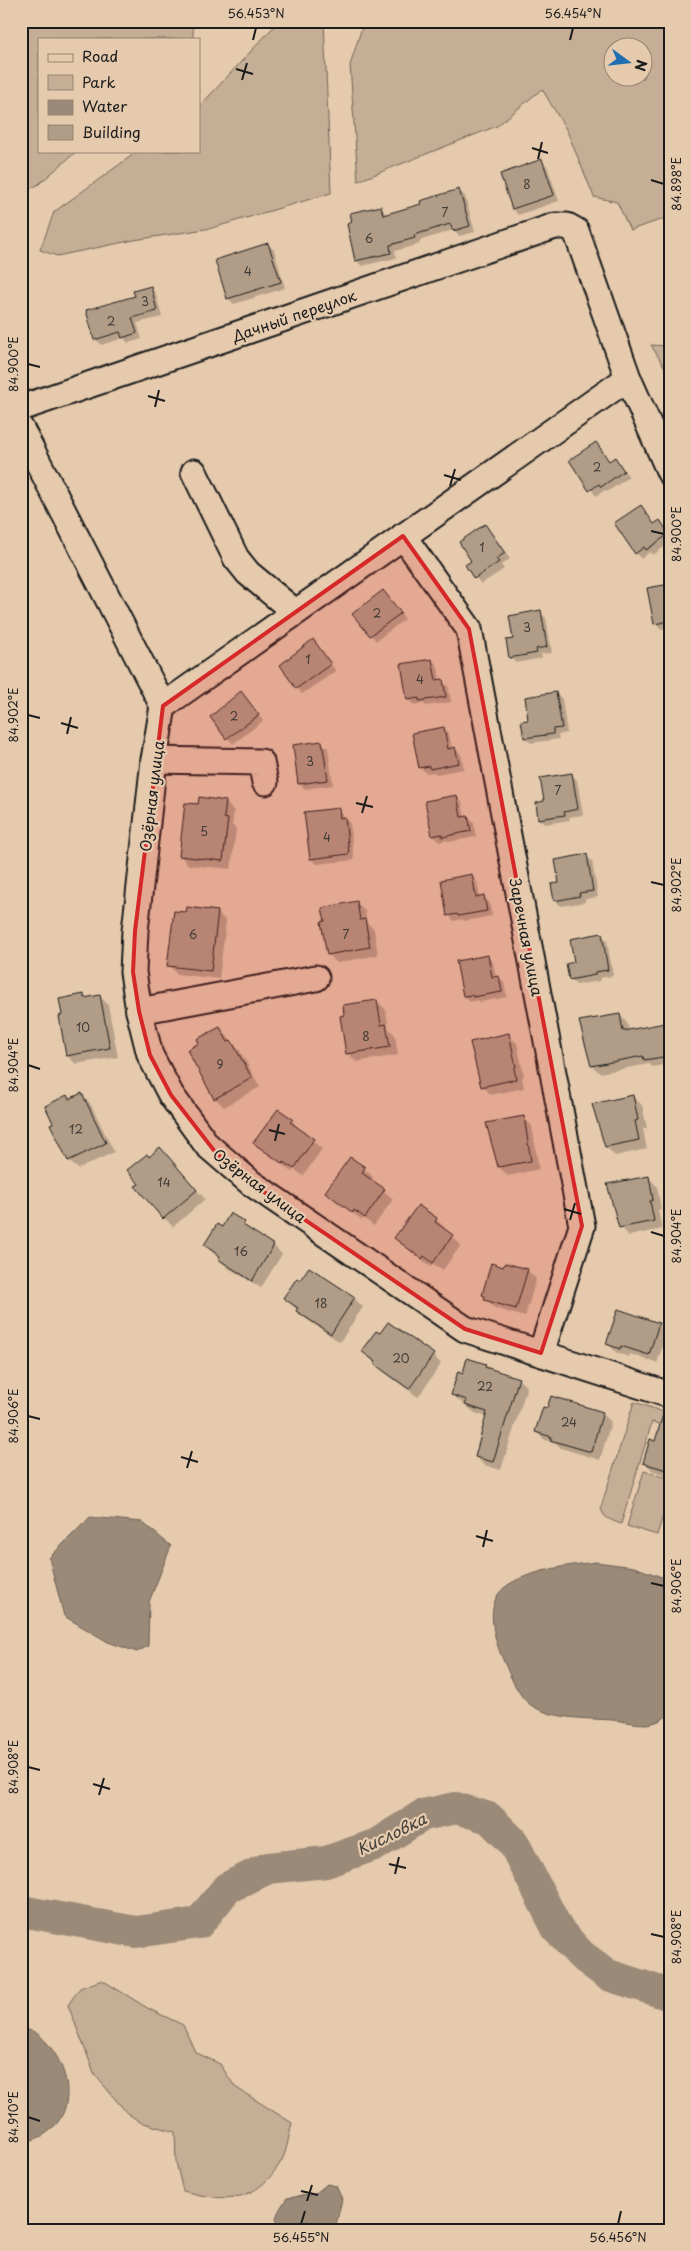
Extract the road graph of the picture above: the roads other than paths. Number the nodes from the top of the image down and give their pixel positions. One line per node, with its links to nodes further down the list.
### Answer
1 (628, 378): 2 (street, Дачный переулок); 5 (street); 6 (street)
2 (21, 408)
3 (21, 429): 8 (street)
4 (194, 472): 7 (street)
5 (670, 473)
6 (403, 536): 7 (street); 13 (street, Заречная улица)
7 (295, 612): 8 (street)
8 (163, 706): 9 (street, Озёрная улица)
9 (154, 760): 10 (street); 12 (street, Озёрная улица)
10 (265, 782)
11 (316, 978): 12 (street)
12 (139, 1011): 13 (street, Озёрная улица)
13 (542, 1353): 14 (street, Озёрная улица)
14 (670, 1396)

